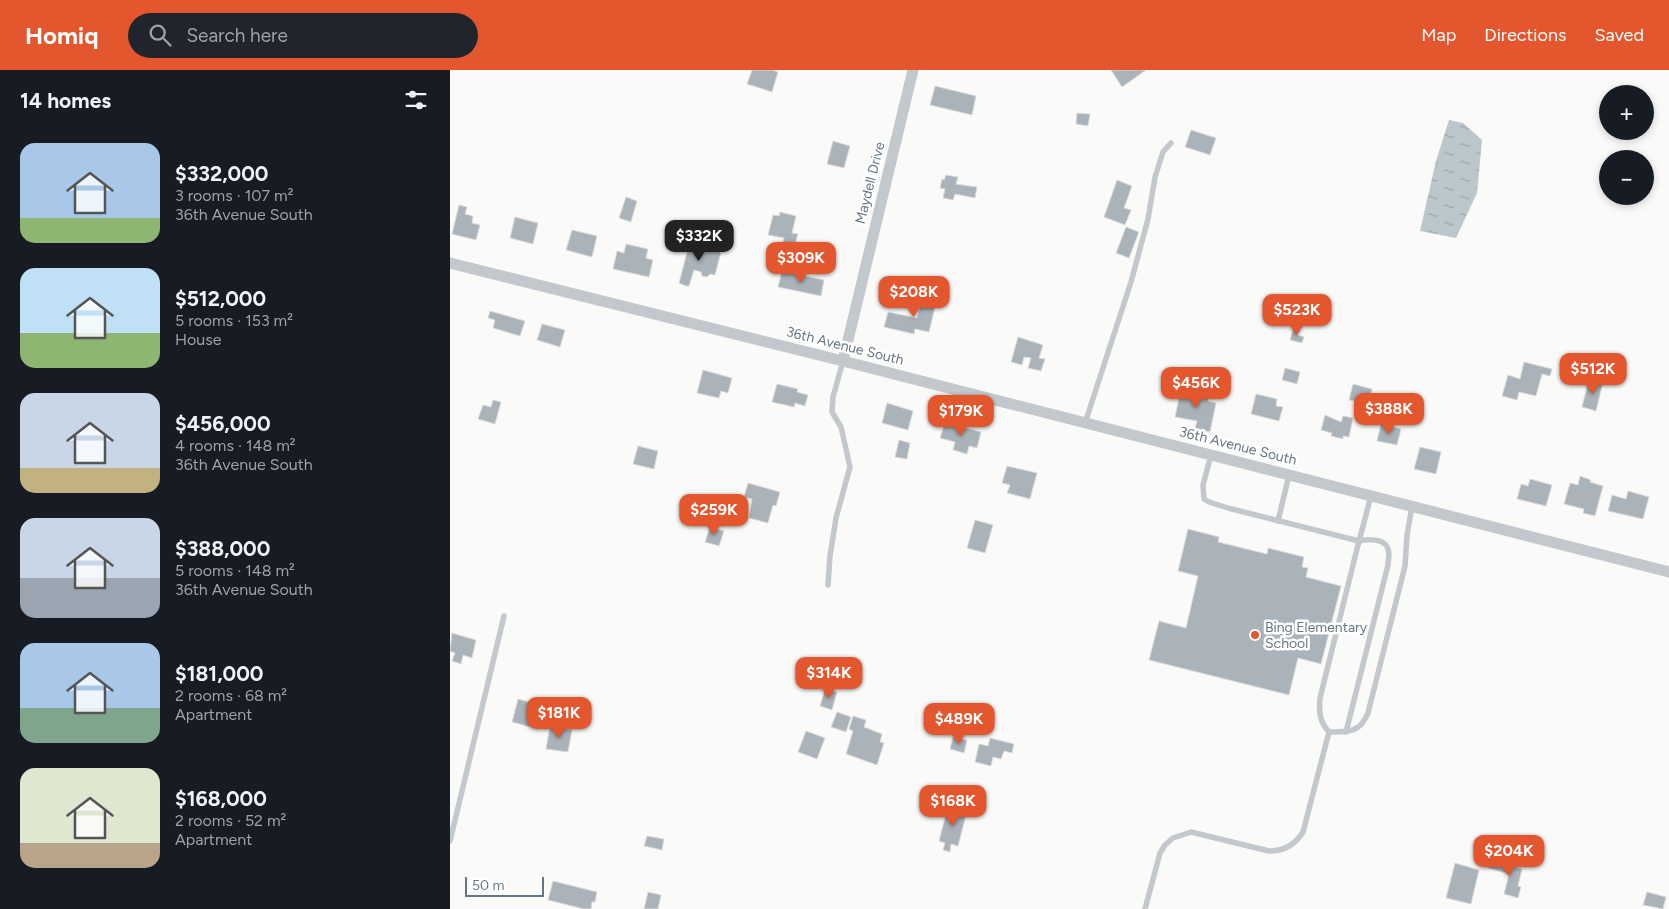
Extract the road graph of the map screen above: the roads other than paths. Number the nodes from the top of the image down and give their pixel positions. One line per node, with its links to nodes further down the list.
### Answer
1 (913, 70): 4 (street, Maydell Drive)
2 (1171, 143): 5 (lane)
3 (450, 263): 4 (street, 36th Avenue South)
4 (842, 361): 5 (street, 36th Avenue South); 13 (lane)
5 (1085, 423): 6 (street, 36th Avenue South)
6 (1211, 455): 7 (street, 36th Avenue South); 10 (lane)
7 (1289, 475): 8 (street, 36th Avenue South); 10 (lane)
8 (1371, 496): 9 (street, 36th Avenue South); 11 (lane)
9 (1412, 506): 12 (street, 36th Avenue South); 16 (lane)
10 (1278, 521): 11 (lane)
11 (1359, 541): 15 (lane); 16 (lane)
12 (1669, 572)
13 (828, 585)
14 (504, 616): 17 (lane)
15 (1329, 732): 16 (lane); 18 (lane)
16 (1346, 732)
17 (450, 841)
18 (1146, 909)

